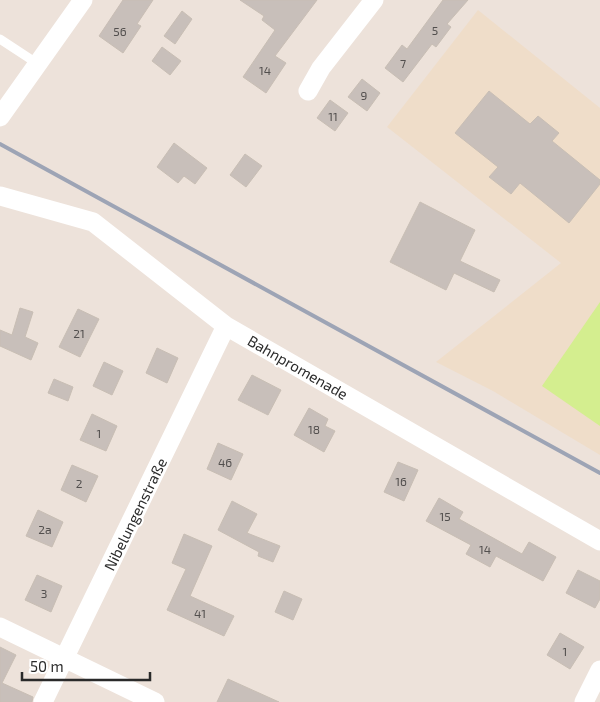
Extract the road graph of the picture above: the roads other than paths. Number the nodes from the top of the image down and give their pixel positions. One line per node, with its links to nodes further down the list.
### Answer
1 (84, 0): 4 (street)
2 (374, 0): 5 (street)
3 (0, 39): 4 (lane)
4 (38, 64): 6 (street)
5 (308, 91)
6 (0, 117)
7 (0, 196): 8 (street, Bahnpromenade)
8 (226, 326): 9 (street, Bahnpromenade); 11 (street, Nibelungenstraße)
9 (600, 541)
10 (0, 627): 11 (street)
11 (65, 659): 13 (street, Nibelungenstraße); 14 (street)
12 (600, 670): 15 (street)
13 (43, 702)
14 (155, 702)
15 (584, 702)

